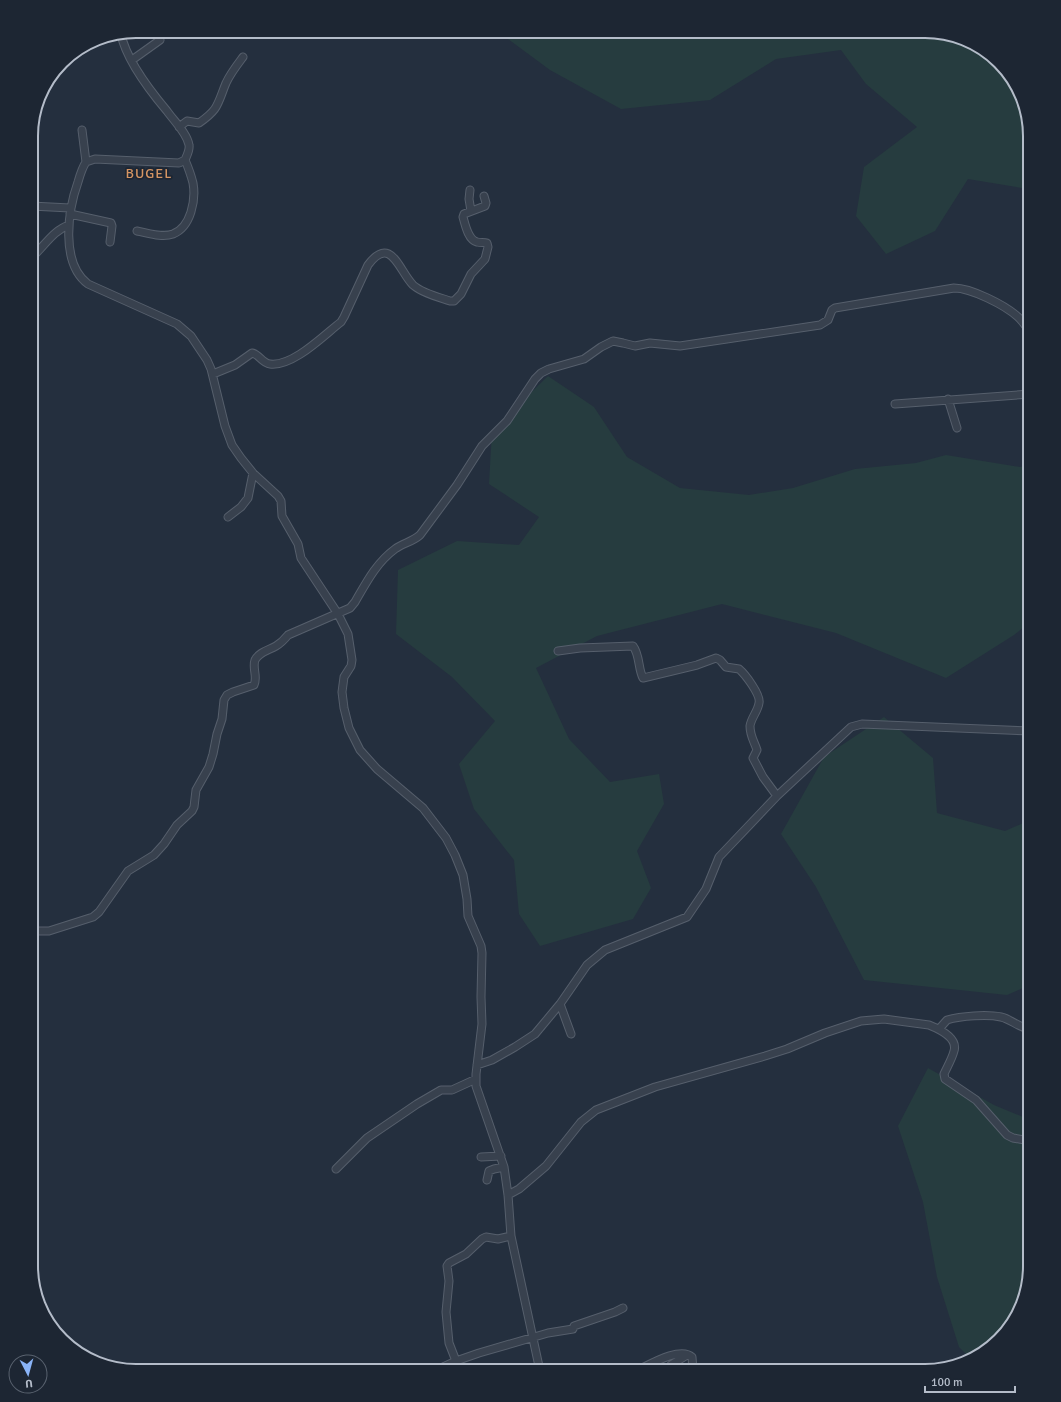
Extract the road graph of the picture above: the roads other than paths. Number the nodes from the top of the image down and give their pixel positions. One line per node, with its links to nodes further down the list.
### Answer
1 (122, 39): 4 (street)
2 (160, 40): 4 (street)
3 (243, 57): 5 (street)
4 (132, 60): 5 (street)
5 (179, 127): 7 (street)
6 (82, 130): 8 (street)
7 (185, 160): 8 (street); 15 (street)
8 (86, 162): 13 (street)
9 (470, 190): 12 (street)
10 (484, 196): 12 (street)
11 (38, 207): 13 (street)
12 (471, 211): 19 (street)
13 (70, 212): 14 (street); 16 (street)
14 (69, 225): 17 (street); 19 (street)
15 (137, 232)
16 (110, 242)
17 (38, 251)
18 (1023, 324): 26 (street)
19 (213, 374): 24 (street)
20 (1023, 395): 21 (street)
21 (948, 399): 22 (street); 23 (street)
22 (895, 404)
23 (957, 428)
24 (253, 473): 25 (street); 26 (street)
25 (228, 517)
26 (338, 614): 30 (street); 35 (street)
27 (558, 651): 29 (street)
28 (1023, 731): 29 (street)
29 (777, 796): 31 (street)
30 (38, 931)
31 (560, 1004): 34 (street); 35 (street)
32 (1023, 1028): 33 (street)
33 (939, 1029): 37 (street); 43 (street)
34 (571, 1034)
35 (477, 1065): 36 (street)
36 (476, 1079): 38 (street); 41 (street)
37 (1023, 1140)
38 (501, 1156): 39 (street); 40 (street)
39 (481, 1157)
40 (504, 1167): 42 (street); 43 (street)
41 (336, 1169)
42 (488, 1180)
43 (508, 1195): 44 (street)
44 (511, 1236): 46 (street); 48 (street)
45 (623, 1308): 46 (street)
46 (533, 1338): 48 (street); 50 (street)
47 (687, 1354): 51 (street); 52 (street); 53 (street)
48 (456, 1361): 49 (street)
49 (449, 1364)
50 (539, 1364)
51 (652, 1364)
52 (672, 1364)
53 (692, 1364)

